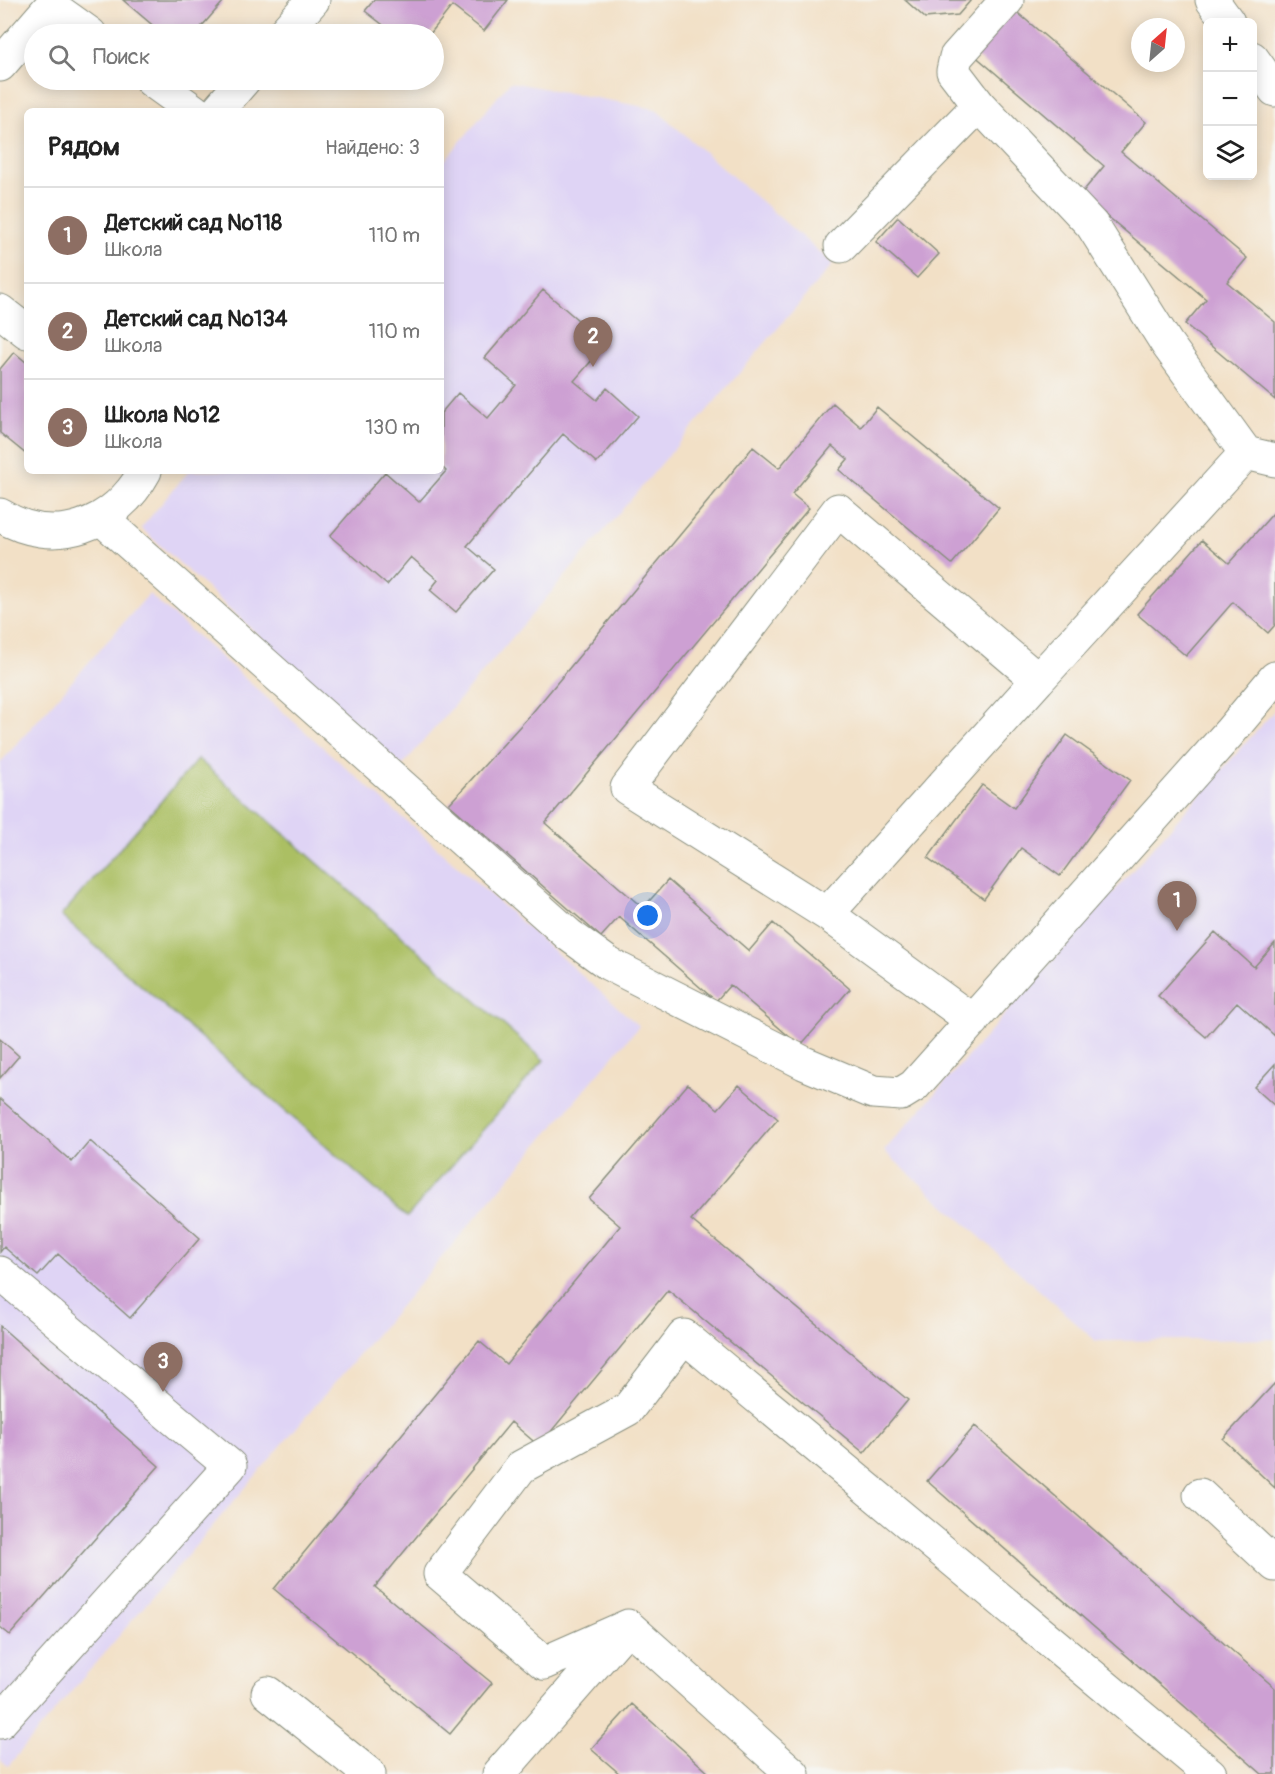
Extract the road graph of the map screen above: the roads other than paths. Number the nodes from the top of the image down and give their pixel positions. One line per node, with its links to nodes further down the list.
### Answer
1 (313, 0): 7 (street)
2 (1007, 0): 14 (street)
3 (1212, 0): 4 (street)
4 (1225, 18)
5 (35, 24): 6 (street)
6 (76, 24)
7 (292, 24)
8 (24, 37): 9 (street)
9 (0, 65)
10 (1257, 65): 13 (street)
11 (165, 90): 15 (street)
12 (235, 90): 16 (street)
13 (1275, 90)
14 (979, 105): 17 (street); 20 (street)
15 (190, 108)
16 (220, 108)
17 (841, 246)
18 (0, 311): 19 (street)
19 (24, 330)
20 (1261, 456): 25 (street)
21 (143, 474): 23 (street)
22 (0, 515): 23 (street)
23 (102, 519): 27 (street)
24 (1275, 678): 27 (street)
25 (1038, 681): 26 (street); 26 (street)
26 (827, 914): 27 (street)
27 (972, 1021)
28 (0, 1273): 33 (street)
29 (1200, 1496): 30 (street)
30 (1275, 1564)
31 (628, 1626): 35 (street); 36 (street); 37 (street)
32 (268, 1693): 34 (street)
33 (0, 1722)
34 (369, 1774)
35 (499, 1774)
36 (794, 1774)
37 (1209, 1774)

